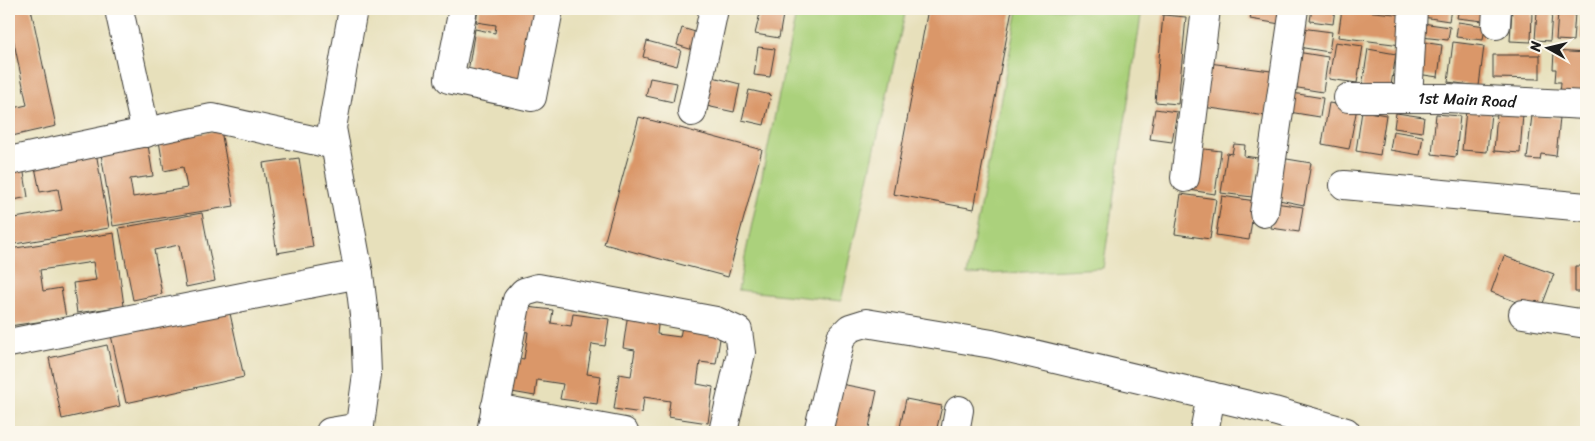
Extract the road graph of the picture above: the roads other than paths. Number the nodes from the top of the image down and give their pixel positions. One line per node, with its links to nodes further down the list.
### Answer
1 (353, 9): 14 (street)
2 (462, 9): 3 (street)
3 (549, 9)
4 (714, 9): 12 (street)
5 (1206, 9): 16 (street)
6 (1294, 9): 19 (street)
7 (1413, 9): 10 (street)
8 (120, 14): 13 (street)
9 (1348, 98): 10 (street, 1st Main Road)
10 (1408, 98): 11 (street, 1st Main Road)
11 (1586, 105)
12 (692, 112)
13 (146, 133): 14 (street); 15 (street)
14 (335, 145): 20 (street)
15 (9, 161)
16 (1185, 178)
17 (1344, 185): 18 (street)
18 (1586, 207)
19 (1264, 213)
20 (358, 274): 23 (street); 26 (street)
21 (1523, 314): 22 (street)
22 (1586, 324)
23 (9, 343)
24 (1211, 396): 30 (street); 31 (street); 32 (street)
25 (493, 420): 28 (street); 29 (street)
26 (359, 430): 27 (street)
27 (330, 432)
28 (624, 432)
29 (723, 432)
30 (818, 432)
31 (1204, 432)
32 (1346, 432)

